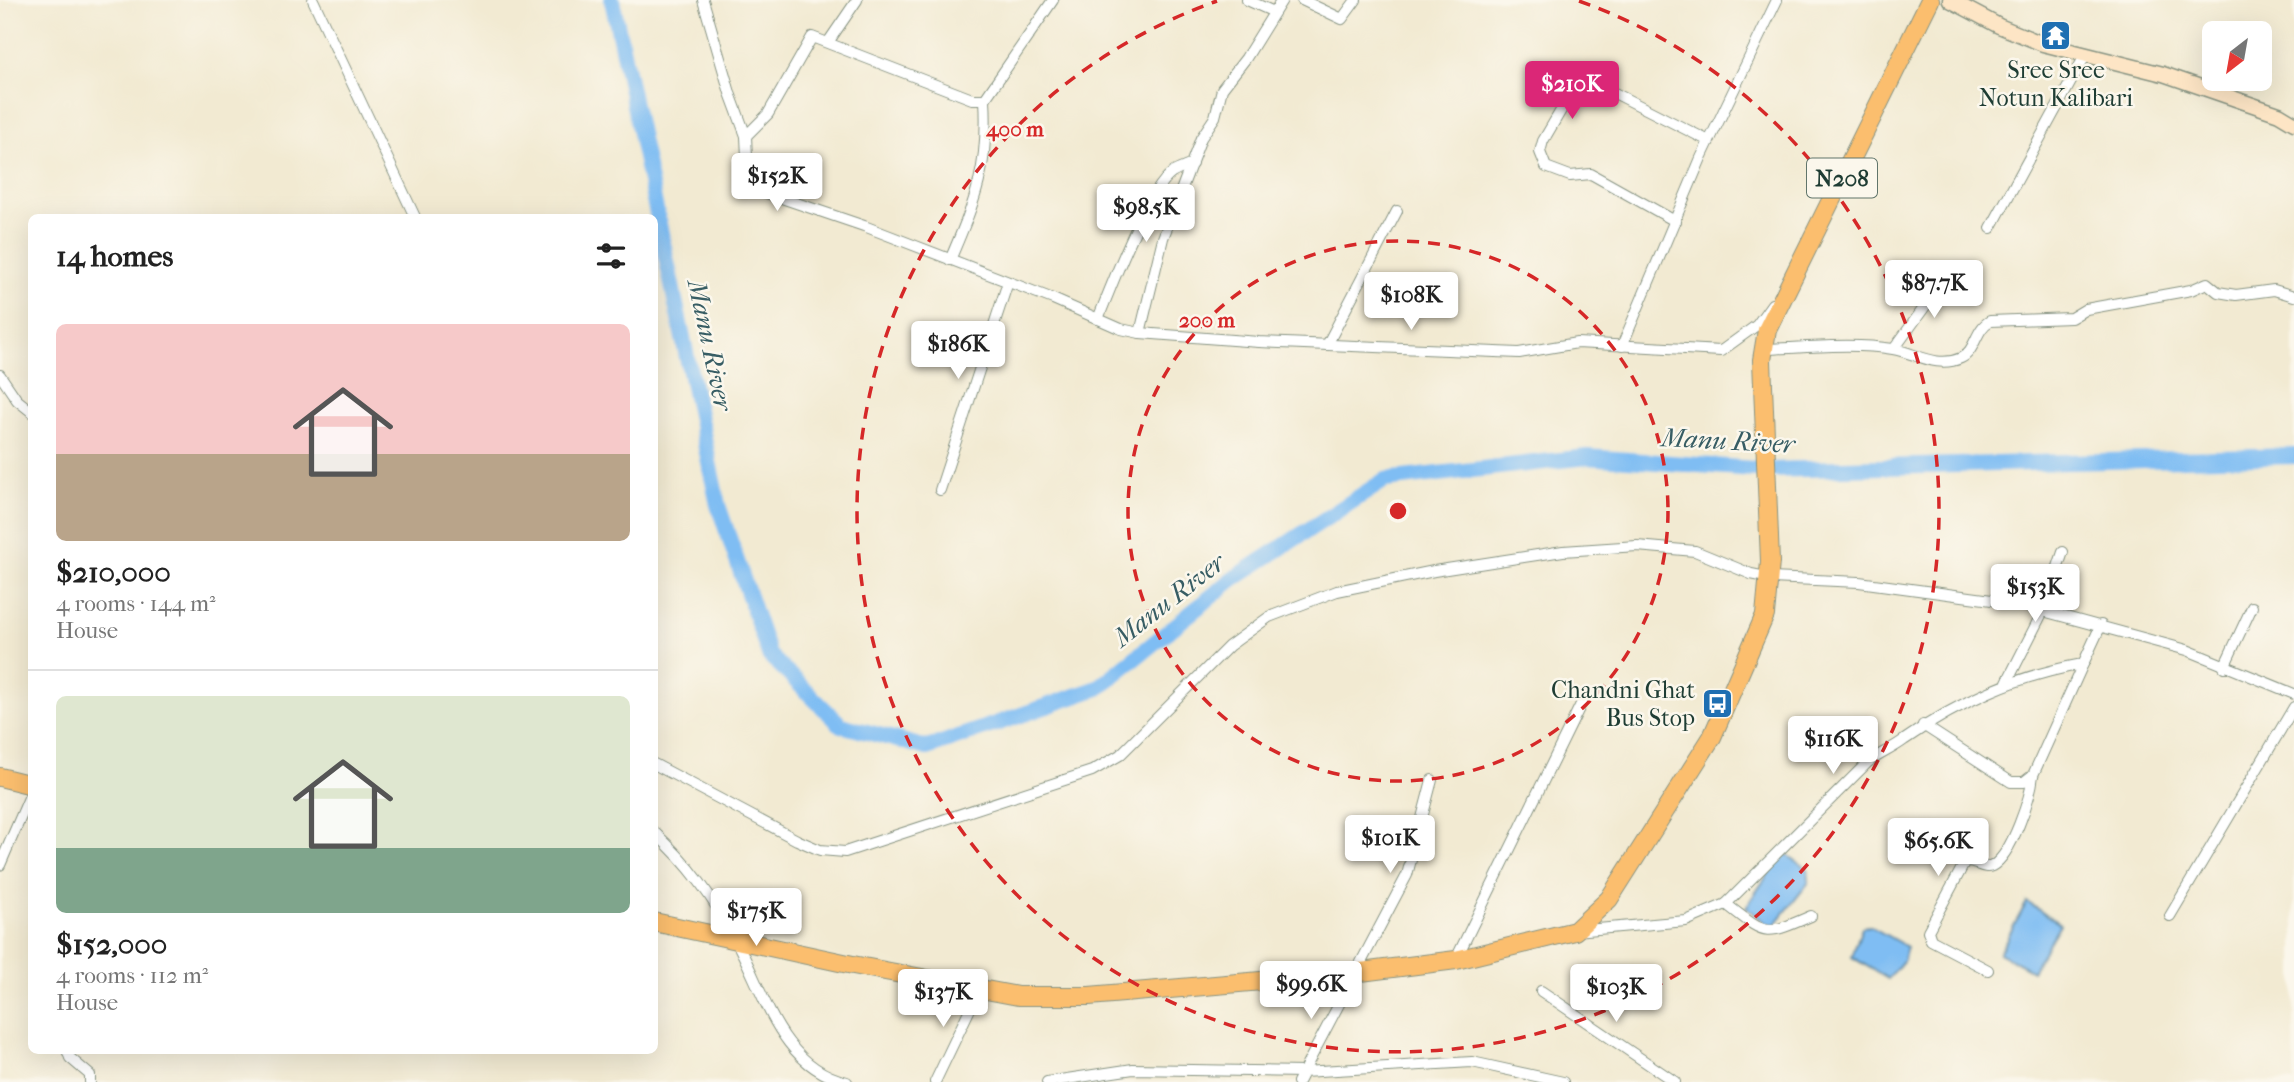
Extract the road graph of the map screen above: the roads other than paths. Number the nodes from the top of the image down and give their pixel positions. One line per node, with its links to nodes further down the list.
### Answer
1 (313, 0): 21 (street)
2 (704, 0): 17 (street)
3 (857, 0): 13 (street)
4 (1053, 0): 15 (street)
5 (1247, 0): 12 (street)
6 (1282, 0): 12 (street)
7 (1303, 0): 8 (street)
8 (1356, 0)
9 (1777, 0): 18 (street)
10 (1930, 0): 25 (highway, N208)
11 (1950, 0): 14 (main road)
12 (1274, 12): 19 (street)
13 (829, 41): 15 (street); 17 (street)
14 (2085, 54): 16 (main road); 23 (street)
15 (985, 99): 24 (street)
16 (2294, 123)
17 (746, 136): 24 (street)
18 (1709, 141): 22 (street); 22 (street)
19 (1192, 164): 29 (street); 30 (street)
20 (1397, 211): 31 (street)
21 (414, 214)
22 (1675, 220): 32 (street)
23 (1991, 228)
24 (950, 260): 27 (street)
25 (1797, 270): 32 (street); 34 (highway, N208)
26 (1950, 272): 33 (street)
27 (1007, 282): 29 (street); 37 (street)
28 (2294, 296): 33 (street)
29 (1098, 319): 30 (street)
30 (1140, 333): 31 (street)
31 (1327, 345): 32 (street)
32 (1622, 345)
33 (1894, 349): 34 (street)
34 (1763, 354): 39 (highway, N208)
35 (0, 375): 36 (street)
36 (28, 409)
37 (940, 490)
38 (2063, 552): 41 (street)
39 (1771, 570): 41 (street); 50 (street); 62 (highway, N208)
40 (2252, 607): 44 (street)
41 (2043, 611): 42 (street); 45 (street)
42 (2101, 625): 43 (street); 44 (street)
43 (2083, 664): 45 (street); 51 (street)
44 (2224, 667): 47 (street)
45 (2007, 682): 49 (street)
46 (1586, 694): 64 (street)
47 (2294, 694)
48 (2294, 707): 60 (street)
49 (1923, 724): 51 (street); 58 (street)
50 (658, 766)
51 (2033, 775): 65 (street)
52 (0, 777): 54 (highway)
53 (1432, 780): 66 (street)
54 (28, 784)
55 (28, 800): 57 (street)
56 (658, 836): 63 (street)
57 (0, 864)
58 (1726, 904): 59 (street); 62 (street)
59 (1811, 916)
60 (2170, 916)
61 (658, 923): 63 (highway, N208)
62 (1575, 931): 64 (highway, N208)
63 (736, 940): 67 (highway, N208); 72 (street)
64 (1455, 960): 66 (highway, N208)
65 (1988, 970)
66 (1353, 973): 67 (highway, N208); 70 (street)
67 (979, 990): 73 (street)
68 (1541, 991): 77 (street)
69 (68, 1054): 71 (street)
70 (1303, 1072): 74 (street); 75 (street); 76 (street)
71 (90, 1082)
72 (847, 1082)
73 (935, 1082)
74 (1047, 1082)
75 (1298, 1082)
76 (1563, 1082)
77 (1675, 1082)

